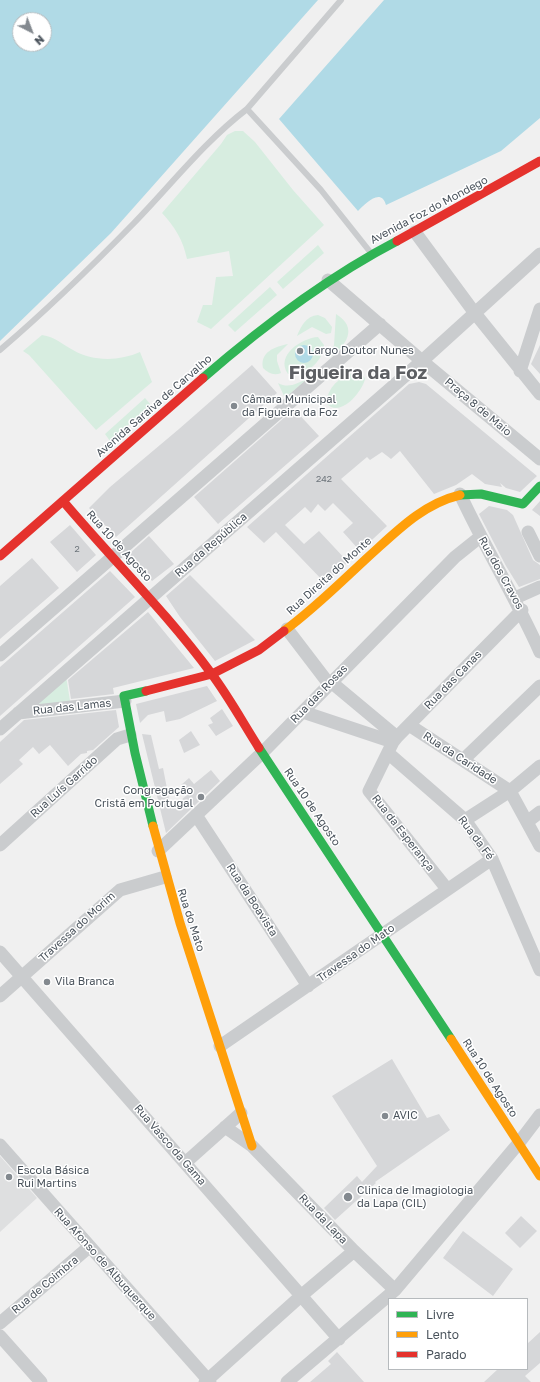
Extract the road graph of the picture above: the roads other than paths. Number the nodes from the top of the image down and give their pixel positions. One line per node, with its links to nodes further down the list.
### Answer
1 (341, 0): 2 (lane)
2 (247, 109): 5 (lane); 12 (lane)
3 (540, 161): 4 (street, Avenida Foz do Mondego)
4 (415, 232): 5 (street, Avenida Foz do Mondego); 9 (street)
5 (372, 254): 7 (street, Avenida Foz do Mondego)
6 (540, 254): 9 (street)
7 (328, 280): 10 (street, Praça 8 de Maio); 19 (street, Avenida Saraiva de Carvalho)
8 (540, 309): 11 (street)
9 (474, 312): 13 (street); 14 (street)
10 (380, 324): 13 (street, Praça 8 de Maio); 24 (street)
11 (536, 337): 14 (street)
12 (0, 350)
13 (422, 361): 16 (street, Praça 8 de Maio); 26 (street, Rua da República)
14 (520, 371): 15 (street)
15 (540, 394)
16 (540, 459)
17 (540, 486): 18 (street)
18 (460, 494): 21 (street, Rua dos Cravos); 29 (street, Rua Direita do Monte)
19 (63, 501): 22 (street, Avenida Saraiva de Carvalho); 24 (street, Rua 10 de Agosto)
20 (528, 532): 23 (street)
21 (480, 537): 27 (street, Rua dos Cravos); 33 (street, Rua das Rosas)
22 (0, 556)
23 (540, 556)
24 (112, 558): 26 (street, Rua 10 de Agosto); 31 (street)
25 (540, 588): 27 (street)
26 (150, 597): 32 (street, Rua 10 de Agosto); 37 (street, Rua da República)
27 (515, 598): 28 (street, Rua dos Cravos)
28 (522, 610): 30 (street, Rua dos Cravos); 38 (street, Rua das Canas)
29 (287, 629): 32 (street, Rua Direita do Monte); 33 (street, Rua da Fé)
30 (540, 652)
31 (0, 655)
32 (212, 674): 35 (street, Rua das Lamas); 42 (street, Rua 10 de Agosto)
33 (330, 683): 36 (street, Rua das Rosas); 41 (street, Rua da Fé)
34 (540, 686): 43 (street)
35 (125, 699): 37 (street, Rua das Lamas); 40 (street, Rua do Mato)
36 (303, 712): 41 (street); 42 (street, Rua das Rosas)
37 (18, 713): 39 (street, Rua da República)
38 (409, 725): 41 (street, Rua das Canas); 43 (street, Rua da Caridade)
39 (0, 729)
40 (130, 735): 50 (street, Rua Luís Garrido); 52 (street, Rua do Mato)
41 (393, 744): 48 (street, Rua da Fé); 55 (street, Rua da Esperança)
42 (262, 753): 47 (street, Rua das Rosas); 56 (street, Rua 10 de Agosto)
43 (463, 760): 45 (street, Rua da Caridade)
44 (540, 766): 45 (street)
45 (510, 791): 48 (street); 49 (street)
46 (540, 812): 49 (street)
47 (196, 815): 52 (street, Rua das Rosas); 60 (street, Rua da Boavista)
48 (465, 820): 53 (street, Rua da Fé)
49 (527, 822): 51 (street)
50 (0, 845)
51 (540, 846)
52 (158, 851): 54 (street, Rua do Mato)
53 (492, 859): 55 (street, Travessa do Mato); 58 (street, Rua da Fé)
54 (165, 877): 59 (street, Travessa do Morim); 62 (street, Rua do Mato)
55 (447, 889): 56 (street, Travessa do Mato)
56 (383, 934): 60 (street, Travessa do Mato); 66 (street, Rua 10 de Agosto)
57 (0, 952): 59 (street, Rua Vasco da Gama)
58 (540, 970)
59 (21, 977): 61 (street, Travessa do Morim); 69 (street, Rua Vasco da Gama)
60 (308, 986): 62 (street, Travessa do Mato)
61 (0, 996)
62 (220, 1046): 63 (street, Rua do Mato)
63 (241, 1113): 65 (street); 68 (street, Rua do Mato)
64 (540, 1115): 66 (street)
65 (226, 1127): 68 (street, Rua da Lapa); 69 (street)
66 (518, 1144): 70 (street, Rua 10 de Agosto); 73 (street)
67 (0, 1145): 71 (street, Rua Afonso de Albuquerque)
68 (252, 1146): 72 (street, Rua da Lapa)
69 (185, 1163): 74 (street, Rua Vasco da Gama)
70 (540, 1176)
71 (89, 1247): 75 (street, Rua de Coimbra); 78 (street, Rua Afonso de Albuquerque)
72 (354, 1251): 73 (street, Rua da Lapa); 74 (street)
73 (395, 1290): 77 (street)
74 (302, 1295): 77 (street, Rua Vasco da Gama); 78 (street)
75 (0, 1323)
76 (0, 1336): 79 (street)
77 (339, 1339): 80 (street)
78 (208, 1381)
79 (41, 1382)
80 (287, 1382)

